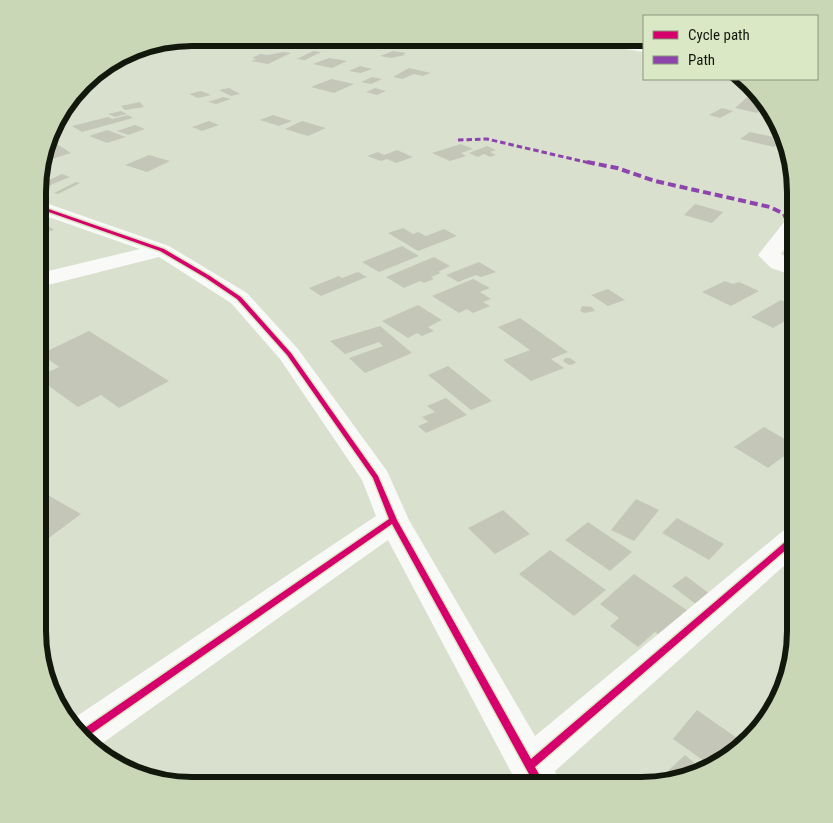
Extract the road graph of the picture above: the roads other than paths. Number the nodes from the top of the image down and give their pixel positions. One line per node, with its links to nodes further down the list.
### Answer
1 (46, 209): 3 (street)
2 (786, 233): 4 (street)
3 (162, 250): 5 (street); 6 (street)
4 (786, 265)
5 (46, 278)
6 (393, 520): 8 (street); 9 (street)
7 (786, 546): 9 (street)
8 (87, 732)
9 (536, 775)

